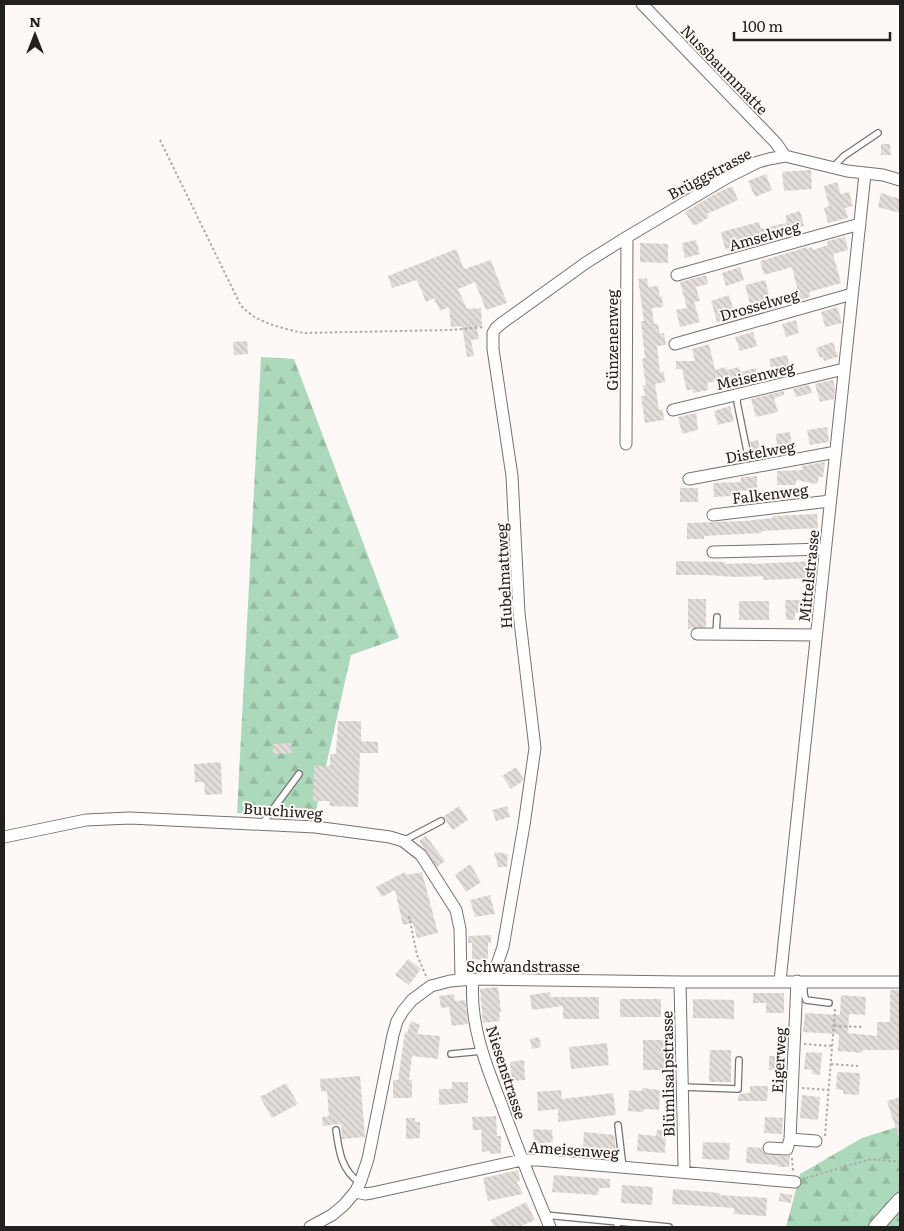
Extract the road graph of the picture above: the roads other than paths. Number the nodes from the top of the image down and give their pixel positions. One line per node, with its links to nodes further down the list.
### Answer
1 (642, 4): 3 (street, Nussbaummatte)
2 (878, 133): 4 (lane)
3 (785, 156): 4 (street, Brüggstrasse); 8 (street, Brüggstrasse)
4 (833, 167): 5 (street, Brüggstrasse)
5 (864, 174): 6 (street, Brüggstrasse); 7 (street, Mittelstrasse)
6 (900, 180)
7 (860, 224): 9 (street, Amselweg); 10 (street, Mittelstrasse)
8 (626, 237): 15 (street, Günzenenweg); 32 (street, Hubelmattweg)
9 (677, 275)
10 (852, 294): 11 (street, Drosselweg); 12 (street, Mittelstrasse)
11 (675, 344)
12 (844, 369): 13 (street, Meisenweg); 17 (street, Mittelstrasse)
13 (738, 394): 14 (street, Meisenweg); 16 (lane)
14 (674, 410)
15 (626, 444)
16 (747, 452)
17 (836, 452): 18 (street, Distelweg); 19 (street, Mittelstrasse)
18 (689, 479)
19 (830, 501): 20 (street, Falkenweg); 21 (street, Mittelstrasse)
20 (713, 515)
21 (825, 549): 22 (street); 26 (street, Mittelstrasse)
22 (713, 552)
23 (716, 617): 25 (lane)
24 (697, 634): 25 (street)
25 (716, 634): 26 (street)
26 (816, 635): 34 (street, Mittelstrasse)
27 (299, 774): 29 (lane)
28 (441, 821): 31 (lane)
29 (262, 824): 30 (street, Buuchiweg); 31 (street, Buuchiweg)
30 (4, 837)
31 (404, 841): 33 (street, Buuchiweg)
32 (492, 979): 33 (street, Schwandstrasse); 36 (street, Schwandstrasse)
33 (467, 980): 39 (street, Niesenstrasse); 52 (street, Schwandstrasse)
34 (780, 981): 35 (street, Schwandstrasse); 36 (street, Schwandstrasse)
35 (801, 981): 37 (street, Schwandstrasse); 38 (lane); 46 (street, Eigerweg)
36 (680, 982): 42 (street, Blümlisalpstrasse)
37 (900, 982)
38 (829, 1003)
39 (482, 1051): 40 (lane); 48 (street, Niesenstrasse)
40 (451, 1054)
41 (739, 1060): 42 (lane)
42 (682, 1088): 49 (street, Blümlisalpstrasse)
43 (618, 1125): 50 (lane)
44 (336, 1130): 52 (lane)
45 (816, 1141): 46 (street)
46 (788, 1144): 47 (street)
47 (769, 1148)
48 (522, 1160): 50 (street, Ameisenweg); 52 (street, Ameisenweg); 54 (street, Niesenstrasse)
49 (684, 1166)
50 (623, 1168): 51 (street, Ameisenweg)
51 (794, 1182)
52 (358, 1187): 56 (street, Schwandstrasse)
53 (900, 1200): 59 (street)
54 (545, 1215): 55 (lane); 57 (street, Niesenstrasse)
55 (618, 1225): 58 (lane)
56 (310, 1227)
57 (550, 1227)
58 (669, 1227)
59 (876, 1227)

